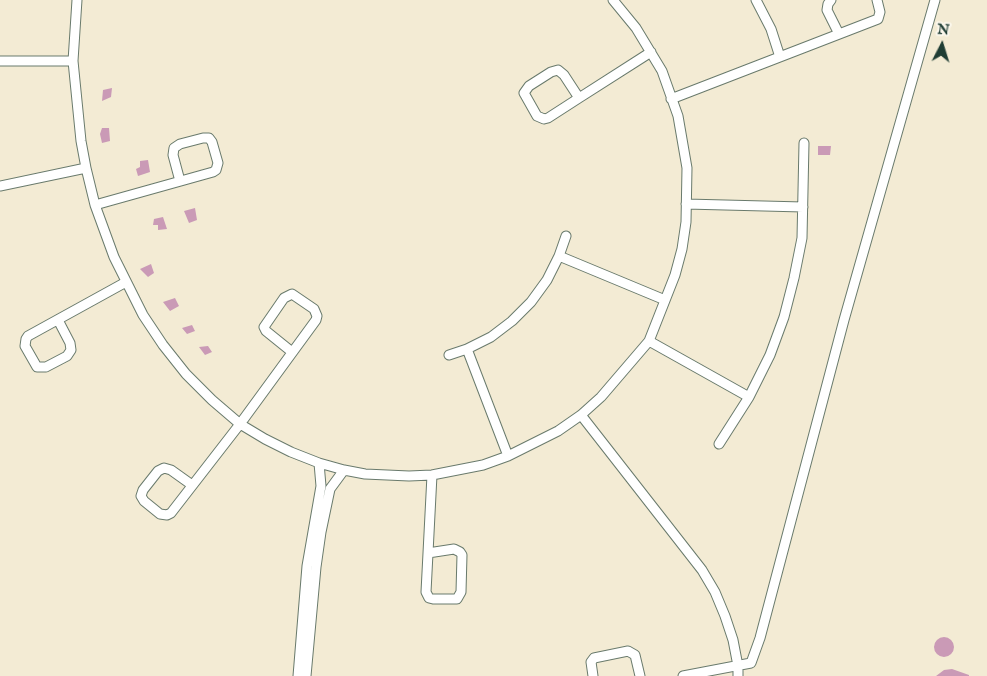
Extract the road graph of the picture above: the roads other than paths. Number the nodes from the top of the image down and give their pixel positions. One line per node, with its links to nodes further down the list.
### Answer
1 (78, 0): 11 (street)
2 (756, 0): 9 (street)
3 (831, 0): 7 (street)
4 (877, 0): 7 (street)
5 (935, 0): 41 (street)
6 (619, 2): 8 (street)
7 (839, 34): 9 (street)
8 (651, 52): 12 (street); 13 (street)
9 (780, 57): 13 (street)
10 (0, 60): 11 (street)
11 (73, 61): 15 (street)
12 (579, 98): 12 (street)
13 (671, 99): 18 (street)
14 (804, 143): 20 (street)
15 (86, 168): 17 (street); 19 (street)
16 (180, 181): 16 (street); 19 (street)
17 (0, 186)
18 (686, 204): 20 (street); 24 (street)
19 (95, 205): 23 (street)
20 (803, 208): 30 (street)
21 (566, 236): 22 (street)
22 (559, 256): 24 (street); 27 (street)
23 (126, 282): 25 (street); 32 (street)
24 (665, 300): 26 (street)
25 (58, 320): 25 (street)
26 (649, 341): 30 (street); 31 (street)
27 (467, 349): 29 (street); 34 (street)
28 (292, 352): 28 (street); 32 (street)
29 (449, 355)
30 (749, 398): 33 (street)
31 (581, 415): 34 (street); 41 (street)
32 (240, 424): 35 (street); 38 (street)
33 (719, 444)
34 (508, 456): 37 (street)
35 (318, 463): 36 (street); 39 (street)
36 (344, 470): 37 (street); 39 (street)
37 (432, 475): 40 (street)
38 (192, 486): 38 (street)
39 (320, 513): 42 (street); 43 (street)
40 (428, 553): 40 (street)
41 (738, 666): 46 (street); 47 (street)
42 (298, 676)
43 (306, 676)
44 (593, 676): 45 (street)
45 (640, 676)
46 (683, 676)
47 (738, 676)

